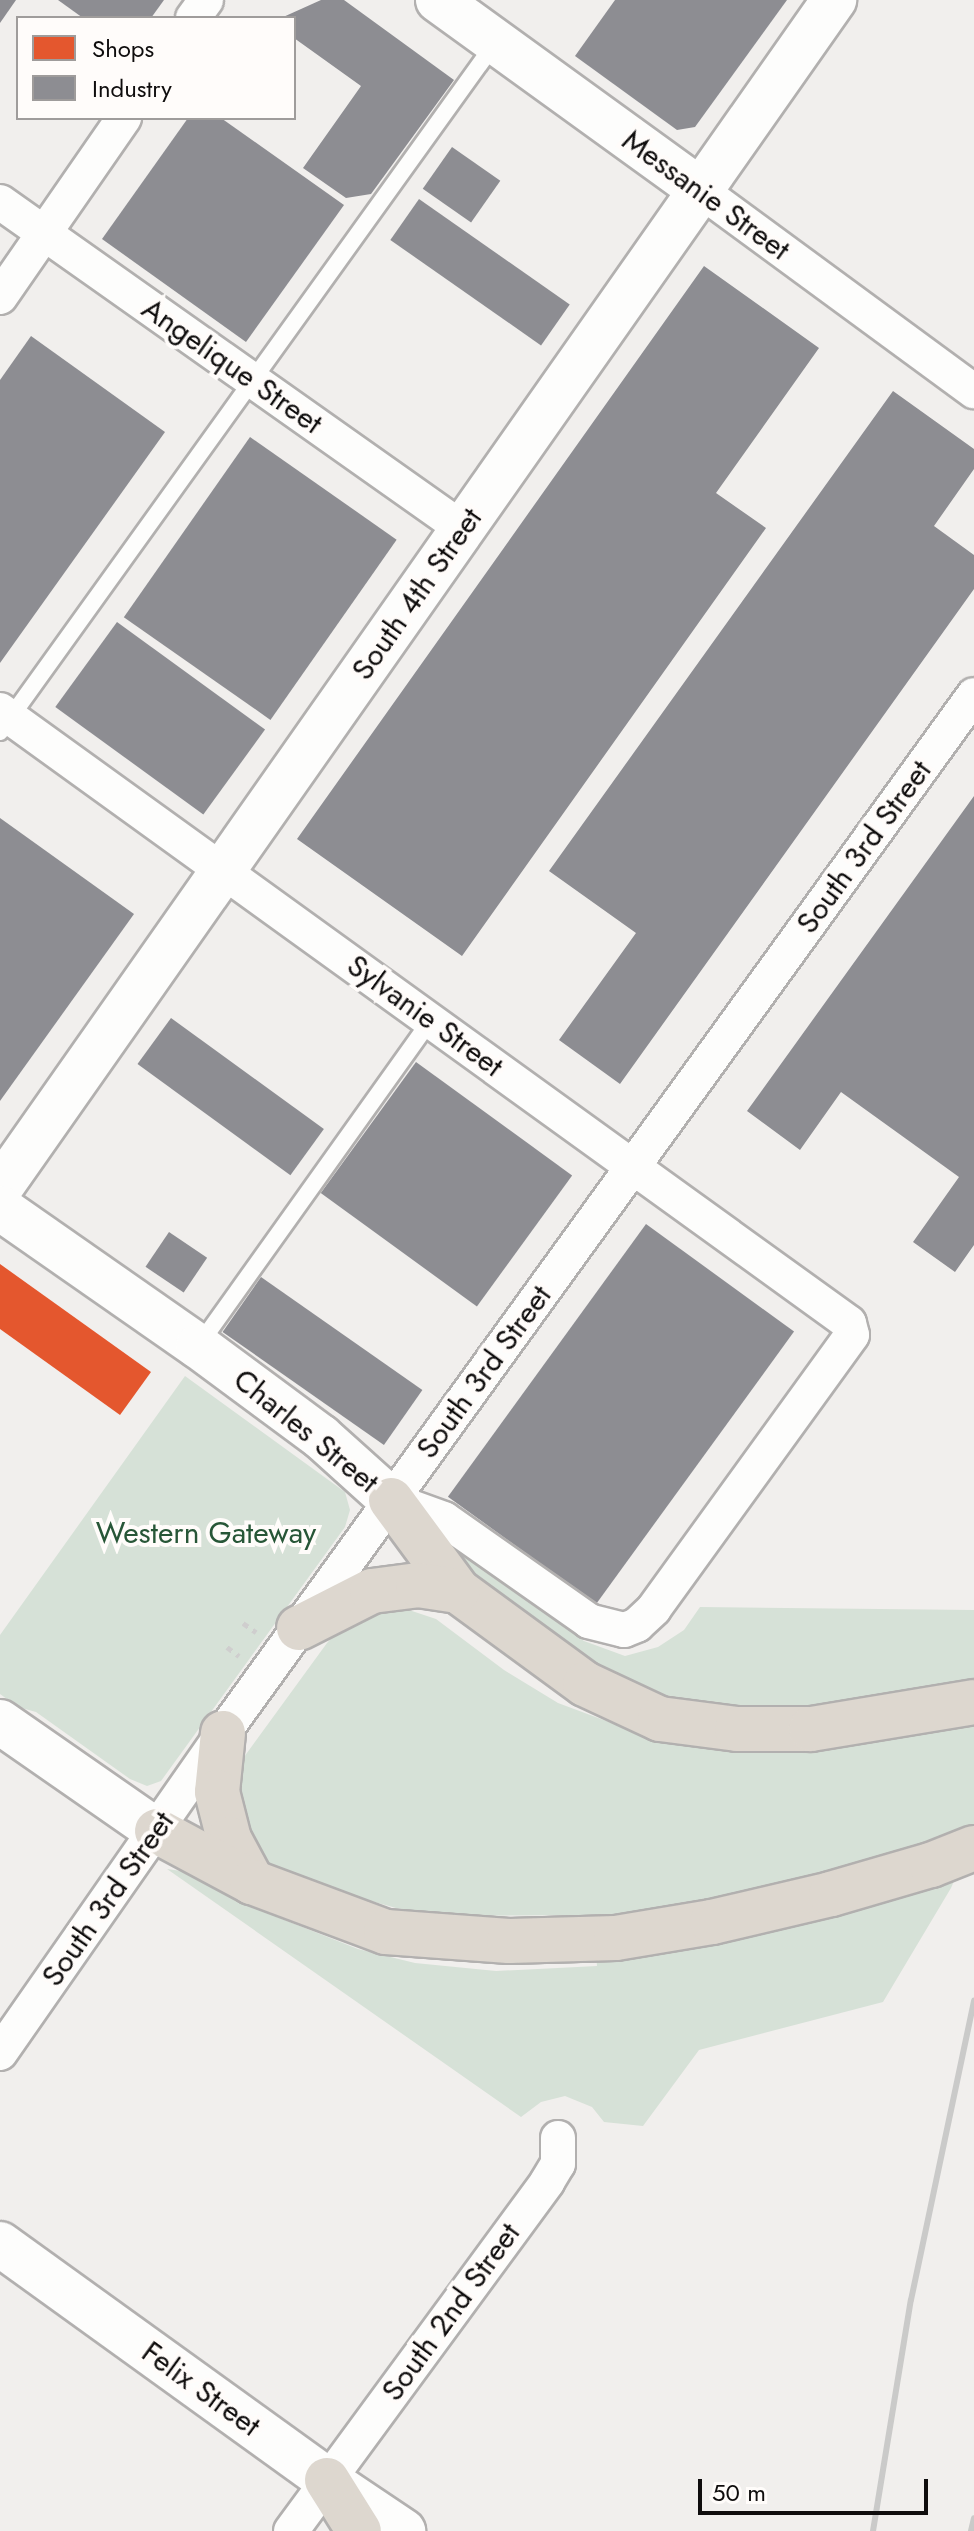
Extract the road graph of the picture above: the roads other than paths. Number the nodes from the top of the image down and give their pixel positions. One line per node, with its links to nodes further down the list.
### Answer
1 (438, 0): 3 (main road, Messanie Street)
2 (834, 0): 5 (main road, South 4th Street)
3 (496, 42): 5 (main road, Messanie Street); 9 (lane)
4 (123, 120): 7 (street)
5 (700, 190): 10 (street, Messanie Street); 11 (main road, South 4th Street)
6 (0, 202): 7 (street, Angelique Street)
7 (44, 233): 8 (street); 9 (street, Angelique Street)
8 (0, 297)
9 (252, 380): 11 (street, Angelique Street); 13 (lane)
10 (974, 391)
11 (463, 529): 14 (main road, South 4th Street)
12 (974, 695): 16 (street, South 3rd Street)
13 (4, 720): 14 (street, Sylvanie Street)
14 (222, 870): 15 (street, Sylvanie Street); 17 (main road, South 4th Street)
15 (431, 1020): 16 (street, Sylvanie Street); 19 (lane)
16 (634, 1167): 20 (street, South 3rd Street); 23 (street, Sylvanie Street)
17 (0, 1188)
18 (0, 1208): 19 (main road, Charles Street)
19 (198, 1346): 20 (main road, Charles Street)
20 (391, 1500): 21 (highway); 22 (street, South 3rd Street); 23 (street, Charles Street)
21 (458, 1591): 22 (highway); 24 (highway)
22 (299, 1628): 26 (street, South 3rd Street)
23 (624, 1630)
24 (974, 1702)
25 (0, 1722): 27 (main road)
26 (223, 1733): 27 (street, South 3rd Street); 29 (highway)
27 (157, 1831): 29 (highway); 30 (street, South 3rd Street)
28 (974, 1848): 29 (highway)
29 (252, 1882)
30 (0, 2053)
31 (558, 2138): 33 (street, South 2nd Street)
32 (0, 2244): 33 (main road, Felix Street)
33 (327, 2480): 34 (street, South 2nd Street); 35 (highway); 36 (main road, Felix Street)
34 (291, 2531)
35 (359, 2531)
36 (403, 2531)

